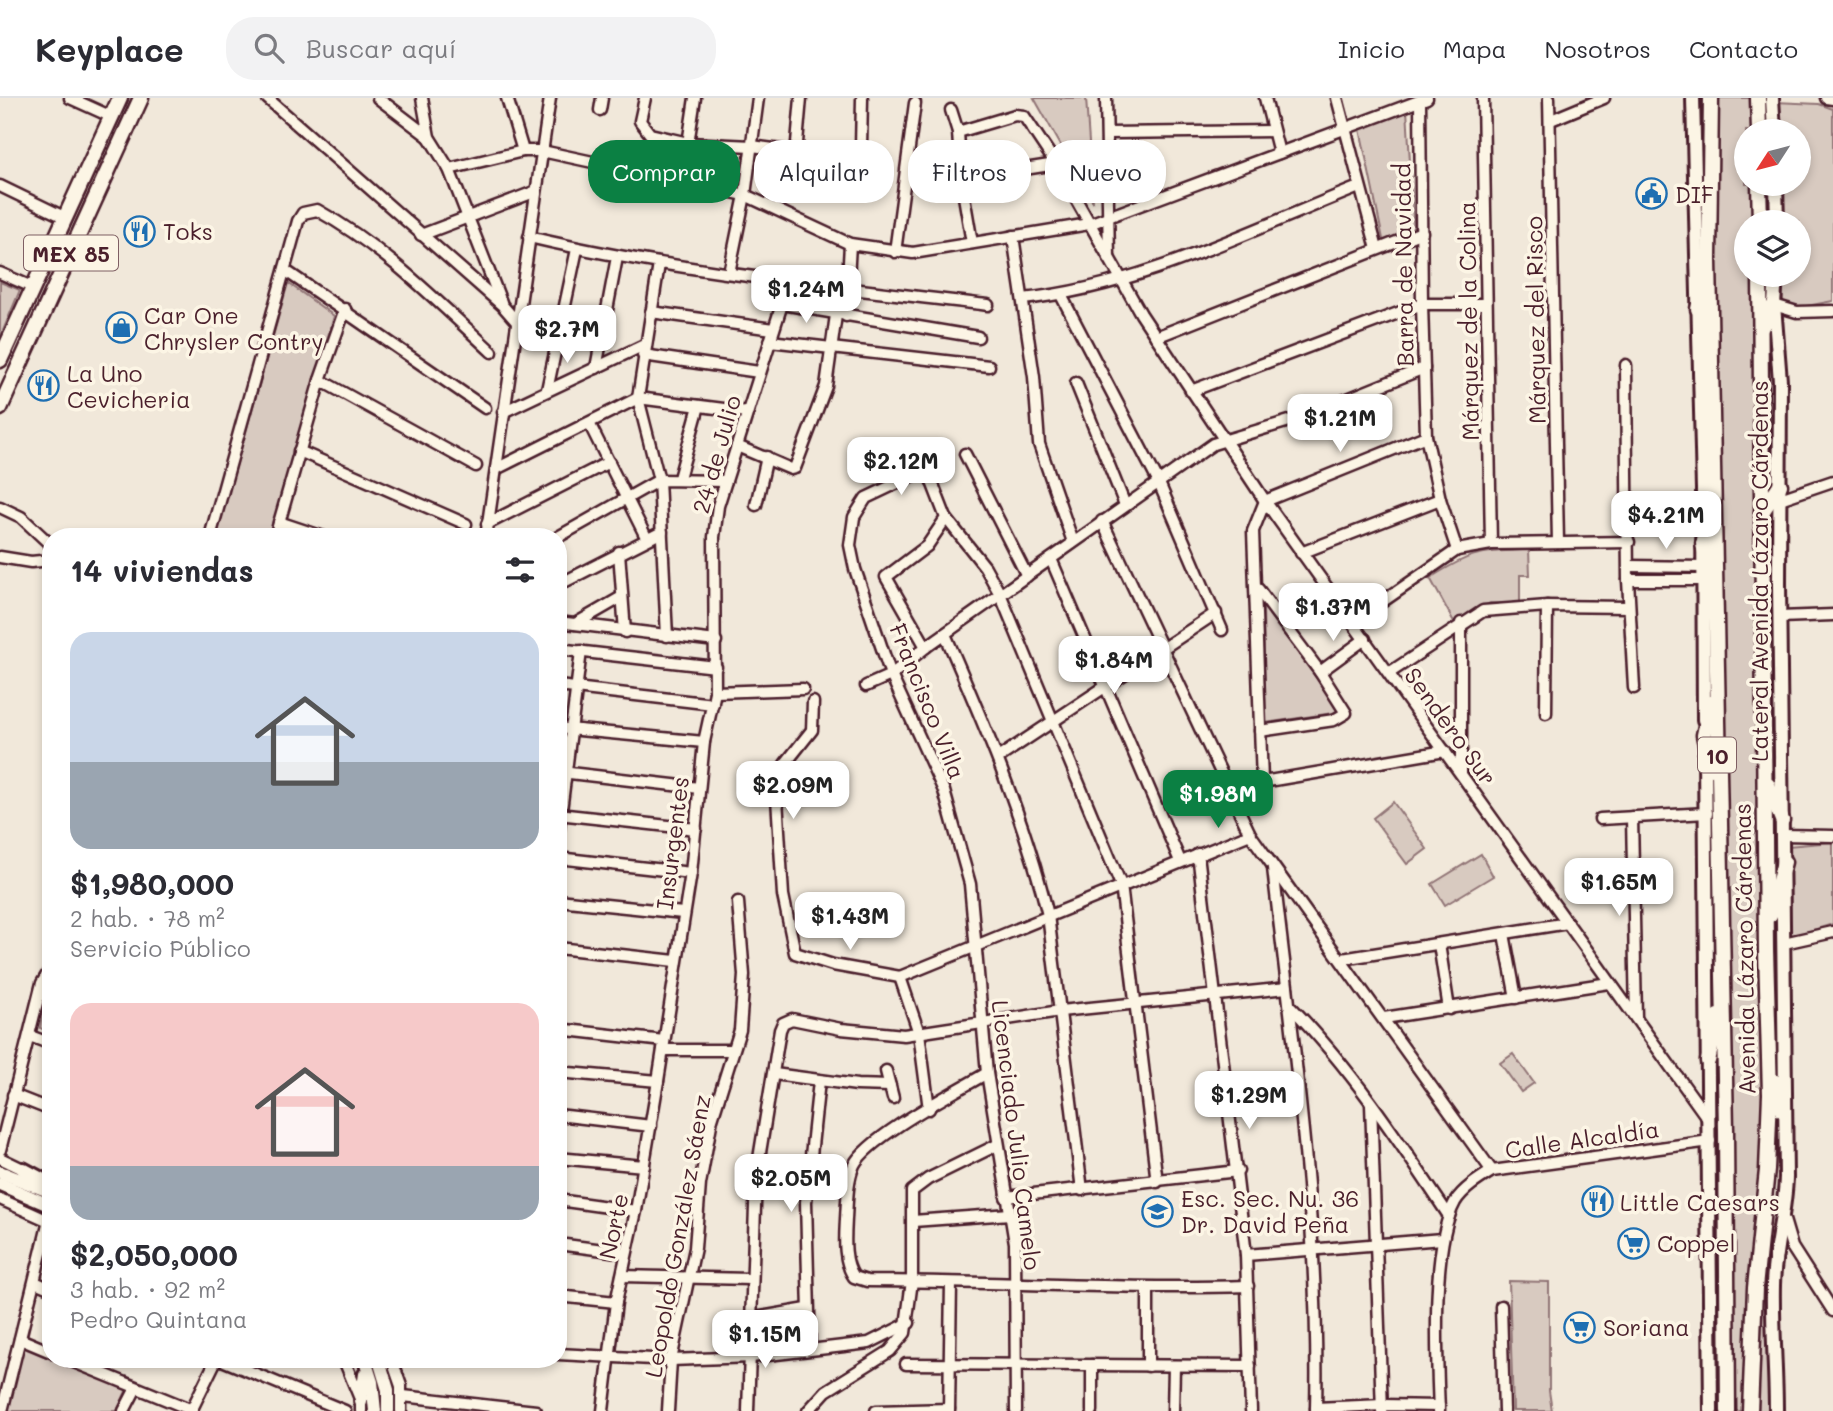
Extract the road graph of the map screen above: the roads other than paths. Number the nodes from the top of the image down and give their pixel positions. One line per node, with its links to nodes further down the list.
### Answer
1 (70, 98): 32 (street)
2 (120, 98): 32 (highway, MEX 85)
3 (141, 98): 121 (highway, MEX 85)
4 (267, 98): 66 (street)
5 (378, 98): 45 (street)
6 (422, 98): 45 (street)
7 (507, 98): 49 (street)
8 (550, 98): 50 (street)
9 (602, 98): 30 (street)
10 (645, 98): 40 (street)
11 (695, 98): 41 (street)
12 (758, 98): 47 (street)
13 (801, 98): 42 (street)
14 (862, 98): 43 (street)
15 (1106, 98): 39 (street)
16 (1265, 98): 37 (street)
17 (1337, 98): 36 (street)
18 (1483, 98): 92 (street, Márquez de la Colina)
19 (1549, 98): 35 (street, Márquez del Risco)
20 (1604, 98): 35 (street)
21 (1693, 98): 96 (main road)
22 (1711, 98): 76 (highway, Avenida Lázaro Cárdenas / 10)
23 (1758, 98): 33 (highway)
24 (1772, 98): 34 (main road)
25 (1826, 98): 27 (street)
26 (1424, 99): 28 (street); 65 (street, Barra de Navidad)
27 (1833, 99)
28 (1407, 102): 36 (street)
29 (915, 103): 73 (street)
30 (600, 110)
31 (951, 110): 38 (street)
32 (112, 117): 63 (highway, MEX 85)
33 (1759, 119)
34 (1773, 119)
35 (1551, 120): 162 (street, Márquez del Risco)
36 (1343, 127): 51 (street); 55 (street)
37 (1273, 131): 39 (street); 51 (street)
38 (958, 132): 44 (street); 48 (street, Sendero Sur)
39 (1108, 133): 62 (street)
40 (676, 140)
41 (689, 140)
42 (797, 140)
43 (862, 140)
44 (959, 140)
45 (431, 141): 53 (street)
46 (740, 145): 47 (street)
47 (752, 146): 58 (street)
48 (1045, 148)
49 (523, 151): 50 (street); 53 (street)
50 (542, 151): 52 (street); 56 (street)
51 (1279, 153): 62 (street)
52 (588, 162)
53 (449, 169): 61 (street)
54 (0, 187): 63 (street)
55 (1359, 187): 72 (street); 81 (street)
56 (534, 192): 61 (street); 68 (street)
57 (740, 194): 58 (street)
58 (745, 195): 70 (street); 80 (street)
59 (965, 203): 69 (street)
60 (1077, 203): 64 (street, Sendero Sur)
61 (466, 216): 66 (street); 93 (street)
62 (1110, 217): 64 (street); 75 (street)
63 (66, 218): 86 (highway, MEX 85)
64 (1089, 224): 67 (street); 75 (street, Sendero Sur)
65 (1422, 232): 72 (street); 91 (street, Barra de Navidad)
66 (421, 235): 93 (street)
67 (1013, 236): 69 (street); 88 (street)
68 (529, 237): 71 (street); 100 (street)
69 (972, 243): 73 (street)
70 (850, 244): 73 (street); 83 (street)
71 (577, 248): 74 (street); 117 (street)
72 (1377, 249): 104 (street)
73 (895, 252)
74 (617, 257): 77 (street); 112 (street)
75 (1108, 259): 81 (street, Sendero Sur)
76 (1709, 260): 96 (highway); 181 (highway, Avenida Lázaro Cárdenas / 10)
77 (659, 264): 80 (street); 98 (street)
78 (286, 271): 95 (street); 108 (street); 153 (street)
79 (0, 273): 86 (street)
80 (729, 273): 82 (street)
81 (1122, 282): 87 (street); 104 (street, Sendero Sur)
82 (784, 283): 83 (street); 89 (street, 24 de Julio)
83 (845, 287): 90 (street); 99 (street)
84 (1760, 287): 102 (highway, Avenida Lázaro Cárdenas / 10)
85 (1775, 287): 94 (main road, Lateral Avenida Lázaro Cárdenas)
86 (33, 288): 109 (highway, MEX 85)
87 (1060, 295): 88 (street); 139 (street)
88 (1023, 299): 161 (street)
89 (782, 304): 99 (street); 101 (street, 24 de Julio)
90 (988, 304)
91 (1422, 304): 92 (street); 113 (street, Barra de Navidad); 118 (street)
92 (1485, 304): 164 (street, Márquez de la Colina)
93 (502, 305): 100 (street)
94 (1774, 305): 97 (street); 102 (highway); 140 (main road, Lateral Avenida Lázaro Cárdenas)
95 (345, 309): 115 (street); 122 (street)
96 (1698, 309): 165 (main road)
97 (1833, 311)
98 (651, 312): 101 (street); 107 (street)
99 (841, 316): 103 (street); 106 (street)
100 (516, 321): 123 (street)
101 (773, 329): 105 (street, 24 de Julio)
102 (1759, 332): 147 (highway, Avenida Lázaro Cárdenas / 10)
103 (978, 337)
104 (1156, 337): 118 (street, Sendero Sur)
105 (770, 341): 106 (street); 114 (street, 24 de Julio)
106 (833, 348): 111 (street); 131 (street)
107 (643, 350): 112 (street); 114 (street); 119 (street)
108 (492, 352)
109 (0, 360)
110 (1626, 365): 163 (street)
111 (989, 366)
112 (596, 368): 117 (street)
113 (1424, 368): 126 (street, Barra de Navidad); 127 (street)
114 (759, 372): 124 (street, 24 de Julio)
115 (320, 380): 129 (street); 133 (street)
116 (1076, 383): 145 (street)
117 (547, 390): 123 (street)
118 (1191, 391): 127 (street, Sendero Sur)
119 (638, 398): 120 (street); 125 (street); 136 (street)
120 (699, 406): 124 (street); 135 (street)
121 (0, 408)
122 (485, 408)
123 (503, 412): 134 (street)
124 (747, 412): 128 (street, 24 de Julio)
125 (589, 423): 132 (street); 134 (street)
126 (1426, 436): 142 (street, Barra de Navidad); 143 (street)
127 (1225, 439): 139 (street); 143 (street, Sendero Sur)
128 (737, 446): 131 (street); 137 (street, 24 de Julio)
129 (299, 451): 150 (street); 151 (street)
130 (965, 454): 174 (street)
131 (767, 457): 144 (street)
132 (609, 462): 141 (street); 152 (street)
133 (476, 466)
134 (496, 468): 152 (street)
135 (679, 478): 136 (street); 137 (street)
136 (659, 480): 141 (street); 158 (street)
137 (726, 481): 195 (street, 24 de Julio)
138 (1833, 481): 140 (street)
139 (1159, 483): 145 (street); 183 (street)
140 (1780, 492): 147 (highway); 185 (main road, Lateral Avenida Lázaro Cárdenas)
141 (627, 499): 157 (street); 160 (street)
142 (1440, 499): 166 (street, Barra de Navidad); 168 (street)
143 (1265, 501): 168 (street, Sendero Sur); 177 (street)
144 (755, 505)
145 (1125, 505): 149 (street)
146 (0, 507): 159 (street)
147 (1762, 512): 226 (highway, Avenida Lázaro Cárdenas / 10)
148 (946, 518): 178 (street); 196 (street); 203 (street, Francisco Villa)
149 (1102, 521): 161 (street); 197 (street)
150 (279, 522): 154 (street); 155 (street)
151 (466, 524)
152 (487, 524): 156 (street)
153 (213, 528)
154 (277, 528)
155 (297, 528)
156 (487, 528)
157 (567, 532)
158 (662, 532): 160 (street); 193 (street)
159 (42, 537)
160 (647, 539): 167 (street)
161 (1073, 542): 170 (street)
162 (1558, 542): 163 (street); 164 (street)
163 (1629, 542): 172 (street)
164 (1491, 544): 166 (street)
165 (1703, 544): 173 (main road); 181 (highway)
166 (1457, 550): 186 (street)
167 (619, 552): 175 (street); 179 (street)
168 (1301, 553): 186 (street, Sendero Sur)
169 (0, 557): 171 (street)
170 (1051, 559): 174 (street); 205 (street)
171 (42, 561)
172 (1629, 566): 173 (street); 176 (street)
173 (1703, 573): 176 (street); 219 (main road)
174 (1027, 576): 178 (street)
175 (567, 579)
176 (1628, 580): 182 (street)
177 (1257, 589): 201 (street); 218 (street)
178 (1001, 596): 192 (street); 215 (street)
179 (621, 598): 189 (street); 191 (street)
180 (1547, 606): 182 (street); 188 (street); 214 (street)
181 (1716, 606): 204 (highway, Avenida Lázaro Cárdenas / 10)
182 (1629, 607): 209 (street)
183 (1216, 613): 190 (street); 197 (street)
184 (1833, 615): 185 (street)
185 (1780, 617): 234 (main road, Lateral Avenida Lázaro Cárdenas)
186 (1353, 622): 194 (street, Sendero Sur)
187 (567, 623): 189 (street)
188 (1461, 623): 202 (street); 225 (street)
189 (575, 624): 191 (street)
190 (1222, 630)
191 (625, 632): 193 (street)
192 (945, 634): 196 (street); 223 (street)
193 (667, 636): 195 (street)
194 (1364, 639): 201 (street); 202 (street, Sendero Sur)
195 (716, 641): 200 (street, Insurgentes)
196 (926, 646): 203 (street)
197 (1161, 649): 205 (street); 229 (street)
198 (567, 650): 199 (street)
199 (581, 651): 200 (street); 207 (street)
200 (716, 667): 211 (street, Insurgentes)
201 (1320, 672): 218 (street)
202 (1389, 673): 222 (street, Sendero Sur)
203 (891, 675): 208 (street); 257 (street, Francisco Villa)
204 (1716, 682): 219 (highway); 230 (highway, Avenida Lázaro Cárdenas / 10)
205 (1106, 683): 215 (street); 241 (street)
206 (567, 686): 207 (street)
207 (576, 687): 213 (street); 217 (street)
208 (866, 687)
209 (1634, 688)
210 (803, 689): 211 (street)
211 (715, 692): 213 (street, Insurgentes)
212 (814, 702): 260 (street)
213 (713, 704): 220 (street, Insurgentes)
214 (1546, 713)
215 (1052, 721): 223 (street); 245 (street)
216 (567, 729): 217 (street)
217 (571, 729): 220 (street); 221 (street)
218 (1260, 731): 227 (street)
219 (1704, 735): 230 (highway)
220 (704, 743): 228 (street, Insurgentes)
221 (567, 746)
222 (1445, 751): 225 (street, Sendero Sur); 227 (street)
223 (998, 758): 249 (street)
224 (567, 773): 228 (street)
225 (1461, 773): 250 (street, Sendero Sur)
226 (1764, 776): 234 (highway); 251 (highway, Avenida Lázaro Cárdenas / 10)
227 (1262, 782): 229 (street)
228 (699, 788): 235 (street, Insurgentes)
229 (1229, 791): 236 (street)
230 (1712, 809): 232 (street); 265 (highway, Avenida Lázaro Cárdenas / 10); 281 (main road)
231 (567, 815): 235 (street)
232 (1632, 817): 233 (street); 272 (street)
233 (1600, 819)
234 (1782, 820): 237 (main road, Lateral Avenida Lázaro Cárdenas)
235 (696, 829): 244 (street, Insurgentes)
236 (1250, 834): 239 (street); 243 (street)
237 (1783, 835): 238 (street); 242 (main road, Lateral Avenida Lázaro Cárdenas)
238 (1833, 836)
239 (1198, 854): 241 (street); 264 (street)
240 (567, 860): 244 (street)
241 (1180, 861): 245 (street)
242 (1784, 862): 251 (highway); 254 (main road, Lateral Avenida Lázaro Cárdenas)
243 (1273, 868): 258 (street); 263 (street)
244 (691, 873): 248 (street, Insurgentes)
245 (1121, 885): 249 (street); 267 (street)
246 (567, 901): 248 (street)
247 (738, 902): 279 (street, Leopoldo González Sáenz)
248 (683, 914): 259 (street, Insurgentes)
249 (1048, 915): 257 (street); 270 (street)
250 (1568, 923): 253 (street); 262 (street, Sendero Sur)
251 (1767, 923): 280 (highway, Avenida Lázaro Cárdenas / 10)
252 (1833, 932): 254 (street)
253 (1504, 934): 255 (street); 266 (street)
254 (1784, 943): 294 (main road, Lateral Avenida Lázaro Cárdenas)
255 (1439, 944): 258 (street); 269 (street)
256 (567, 949): 259 (street)
257 (975, 949): 260 (street); 273 (street, Licenciado Julio Camelo)
258 (1342, 959): 271 (street)
259 (676, 961): 278 (street, Insurgentes)
260 (900, 977): 275 (street)
261 (42, 983): 276 (street)
262 (1609, 983): 266 (street); 272 (street, Sendero Sur)
263 (1287, 988): 264 (street); 268 (street)
264 (1217, 994): 267 (street); 305 (street)
265 (1723, 994): 281 (highway); 397 (highway, Avenida Lázaro Cárdenas / 10)
266 (1516, 998): 269 (street)
267 (1137, 1003): 270 (street); 309 (street)
268 (1290, 1006): 291 (street); 328 (street)
269 (1449, 1009): 271 (street)
270 (1060, 1011): 273 (street); 312 (street)
271 (1384, 1018): 306 (street)
272 (1636, 1018): 296 (street, Sendero Sur)
273 (983, 1023): 275 (street); 284 (street, Licenciado Julio Camelo)
274 (567, 1030): 278 (street)
275 (919, 1033): 285 (street); 293 (street)
276 (30, 1036): 277 (street); 289 (street)
277 (42, 1041)
278 (663, 1045): 279 (street); 286 (street, Norte)
279 (732, 1051): 334 (street, Leopoldo González Sáenz)
280 (1769, 1055): 294 (highway); 398 (highway, Avenida Lázaro Cárdenas / 10)
281 (1708, 1061): 296 (main road)
282 (886, 1071): 288 (street)
283 (567, 1073): 286 (street)
284 (988, 1073): 293 (street); 299 (street, Licenciado Julio Camelo)
285 (774, 1074): 287 (street); 333 (street)
286 (658, 1081): 297 (street, Norte)
287 (819, 1081): 288 (street); 345 (street)
288 (890, 1086): 290 (street)
289 (13, 1095): 292 (street); 300 (street)
290 (893, 1098)
291 (1371, 1104): 321 (street); 326 (street)
292 (42, 1106)
293 (929, 1108): 335 (street)
294 (1783, 1111): 323 (main road, Lateral Avenida Lázaro Cárdenas)
295 (567, 1116): 297 (street)
296 (1708, 1119): 298 (main road)
297 (651, 1126): 303 (street, Norte)
298 (1710, 1141): 306 (street, Calle Alcaldía); 396 (main road)
299 (997, 1145): 314 (street, Licenciado Julio Camelo); 324 (street)
300 (0, 1150)
301 (0, 1158): 304 (street)
302 (567, 1159): 303 (street)
303 (644, 1166): 319 (street, Norte)
304 (23, 1169): 308 (main road)
305 (1238, 1171): 309 (street); 331 (street)
306 (1492, 1171): 321 (street, Calle Alcaldía)
307 (0, 1172): 311 (main road)
308 (42, 1178)
309 (1157, 1182): 312 (street)
310 (0, 1184): 316 (main road)
311 (42, 1188)
312 (1082, 1190): 314 (street)
313 (0, 1193): 316 (main road)
314 (1006, 1197): 320 (street, Licenciado Julio Camelo)
315 (0, 1199): 322 (street)
316 (37, 1200): 318 (main road)
317 (567, 1201): 319 (street)
318 (42, 1202)
319 (636, 1211): 330 (street, Norte)
320 (1010, 1214): 324 (street); 338 (street, Licenciado Julio Camelo)
321 (1449, 1216): 325 (street, Calle Alcaldía)
322 (42, 1217)
323 (1784, 1219): 346 (street); 399 (main road, Lateral Avenida Lázaro Cárdenas)
324 (913, 1221): 335 (street)
325 (1442, 1239): 326 (street); 375 (street, Calle Alcaldía)
326 (1379, 1244): 328 (street); 374 (street)
327 (567, 1245): 330 (street)
328 (1315, 1251): 331 (street); 378 (street)
329 (42, 1252): 336 (street)
330 (626, 1253): 332 (street, Norte)
331 (1247, 1255): 340 (street)
332 (622, 1276): 334 (street); 343 (street, Norte)
333 (750, 1279): 334 (street); 347 (street)
334 (689, 1280): 355 (street, Leopoldo González Sáenz)
335 (912, 1281): 337 (street); 348 (street)
336 (34, 1282): 339 (street); 349 (street)
337 (951, 1283): 338 (street); 358 (street)
338 (1016, 1283): 341 (street); 359 (street, Licenciado Julio Camelo)
339 (42, 1285)
340 (1248, 1286): 341 (street); 362 (street)
341 (1148, 1289): 360 (street)
342 (567, 1297): 343 (street)
343 (616, 1302): 354 (street, Norte)
344 (1501, 1306): 395 (street)
345 (807, 1309): 347 (street); 351 (street)
346 (1833, 1311)
347 (749, 1319): 353 (street)
348 (909, 1323): 351 (street); 376 (street)
349 (20, 1339): 350 (street); 379 (street)
350 (42, 1348)
351 (810, 1349): 353 (street)
352 (567, 1355): 354 (street)
353 (751, 1357): 355 (street); 389 (street)
354 (610, 1359): 355 (street); 387 (street, Norte)
355 (671, 1360): 388 (street, Leopoldo González Sáenz)
356 (906, 1364): 358 (street)
357 (1092, 1364): 359 (street); 360 (street); 392 (street)
358 (950, 1365): 359 (street); 377 (street)
359 (1017, 1366): 391 (street, Licenciado Julio Camelo)
360 (1148, 1366): 361 (street)
361 (1174, 1366): 362 (street); 393 (street)
362 (1250, 1366): 394 (street)
363 (88, 1368): 371 (street)
364 (212, 1368): 381 (street)
365 (241, 1368): 382 (street)
366 (347, 1368): 373 (street)
367 (365, 1368): 373 (main road)
368 (368, 1368): 383 (main road)
369 (381, 1368): 384 (main road)
370 (394, 1368): 372 (street)
371 (136, 1388): 380 (street); 381 (street)
372 (403, 1396): 385 (street); 386 (street)
373 (361, 1406)
374 (1383, 1408): 375 (street); 378 (street)
375 (1439, 1409)
376 (808, 1410)
377 (949, 1410): 390 (street)
378 (1317, 1410)
379 (2, 1411)
380 (124, 1411)
381 (192, 1411)
382 (345, 1411)
383 (375, 1411)
384 (388, 1411)
385 (401, 1411)
386 (536, 1411)
387 (603, 1411)
388 (668, 1411)
389 (748, 1411)
390 (877, 1411)
391 (1016, 1411)
392 (1092, 1411)
393 (1173, 1411)
394 (1251, 1411)
395 (1504, 1411)
396 (1711, 1411)
397 (1728, 1411)
398 (1750, 1411)
399 (1776, 1411)

